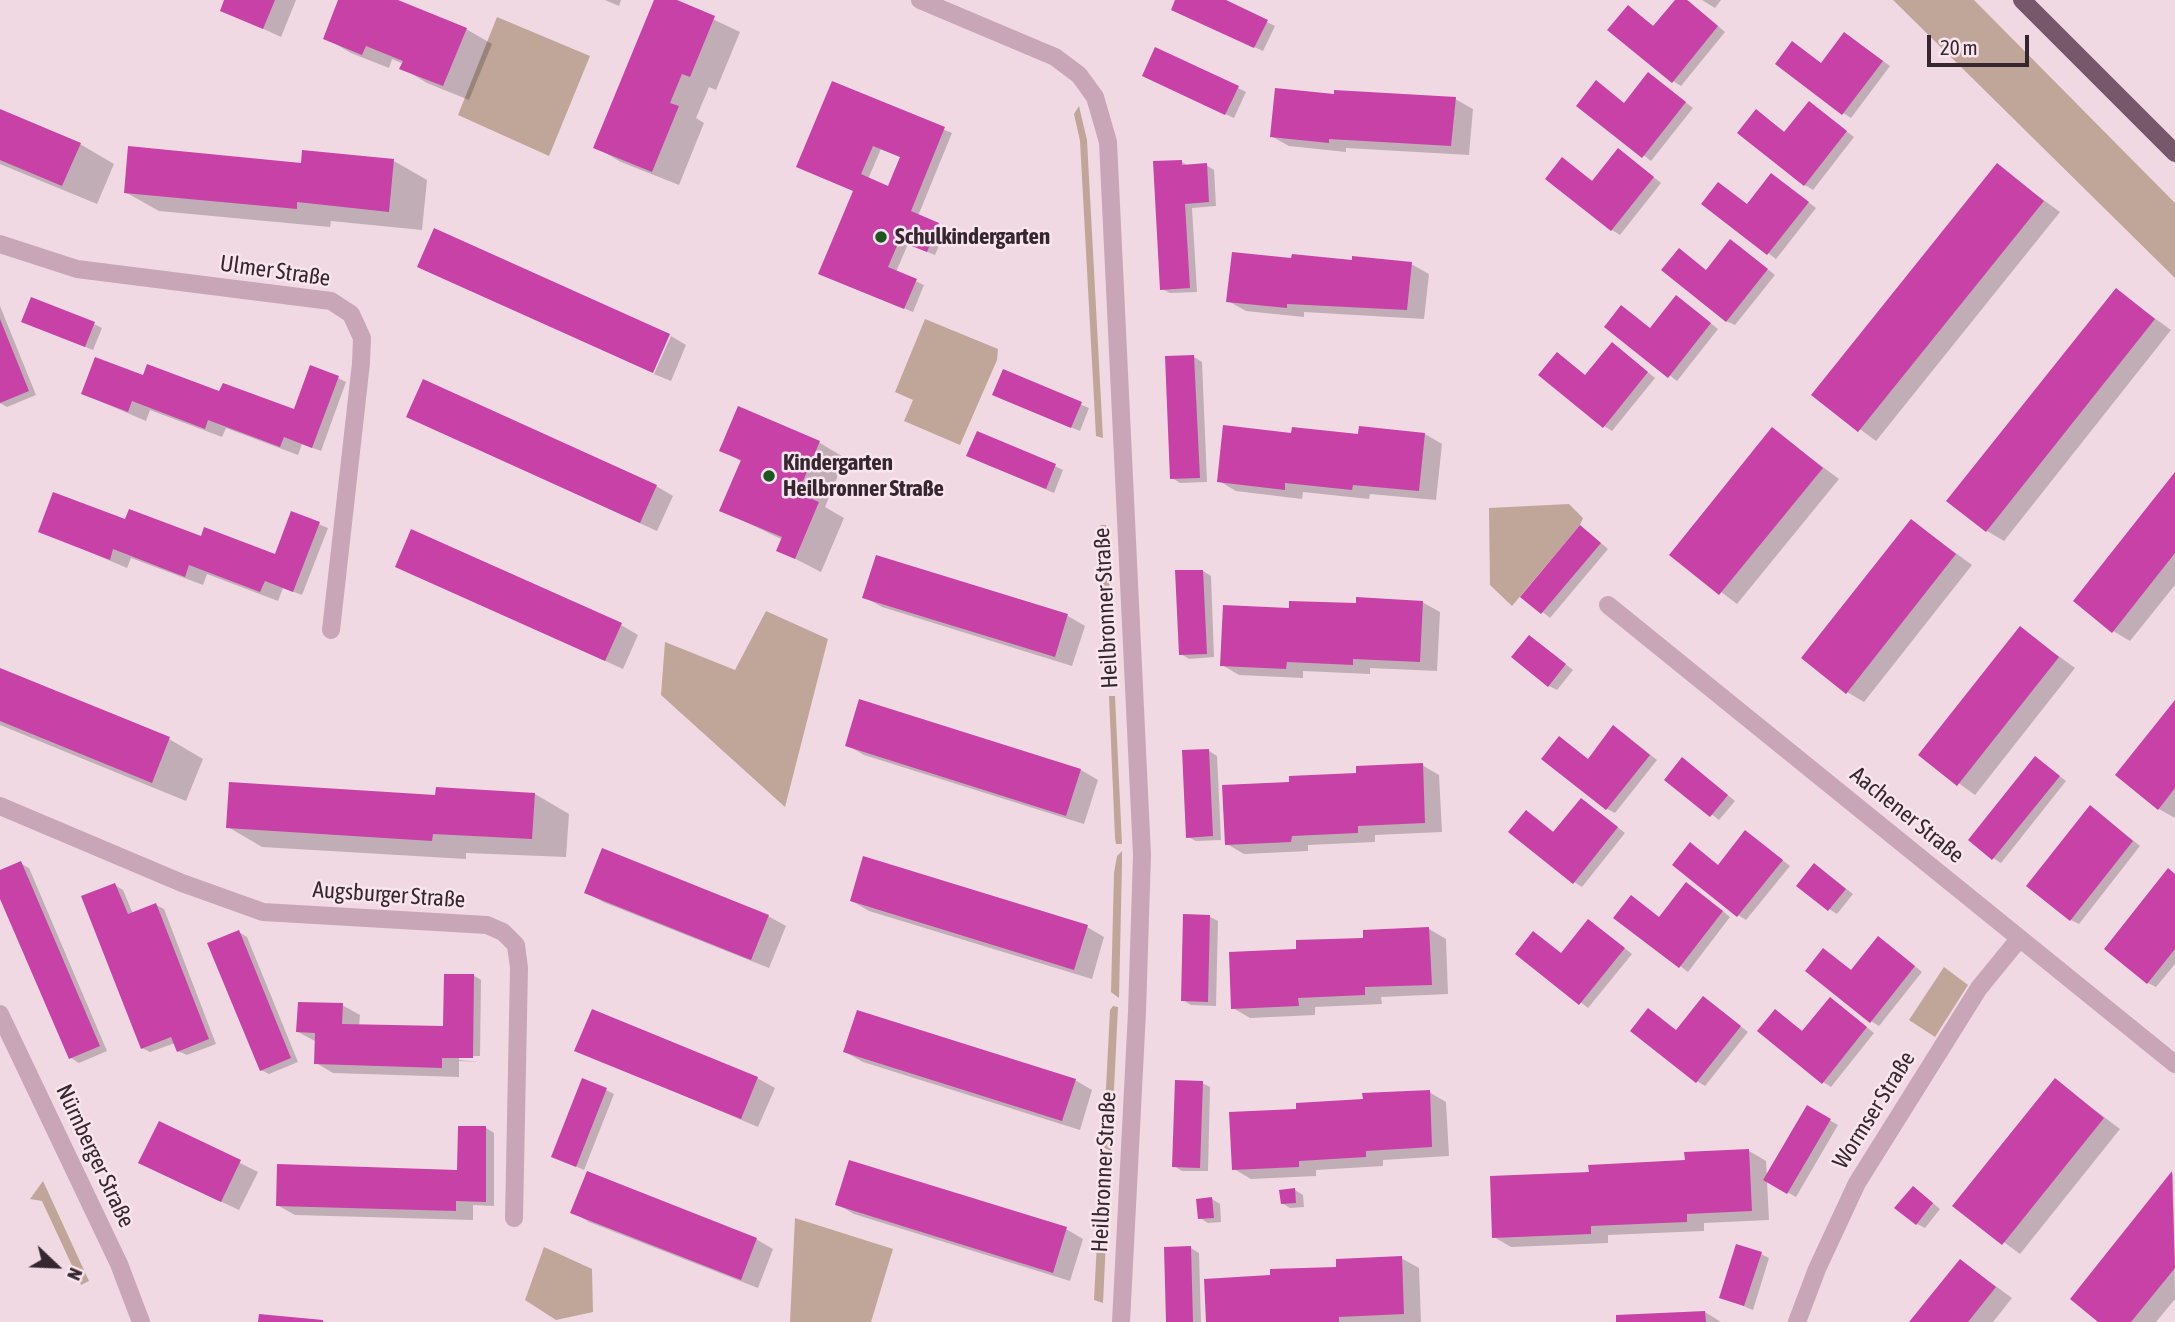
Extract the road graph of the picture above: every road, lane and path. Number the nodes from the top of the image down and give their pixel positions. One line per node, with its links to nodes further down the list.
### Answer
1 (920, 0): 13 (street, Heilbronner Straße)
2 (2022, 0): 3 (main road)
3 (2175, 153)
4 (0, 244): 6 (street, Ulmer Straße)
5 (1608, 605): 8 (street, Aachener Straße)
6 (331, 630)
7 (0, 806): 11 (street, Augsburger Straße)
8 (2019, 939): 10 (street, Aachener Straße); 14 (street, Wormser Straße)
9 (0, 1014): 12 (street, Nürnberger Straße)
10 (2175, 1064)
11 (514, 1218)
12 (141, 1322)
13 (1121, 1322)
14 (1797, 1322)

